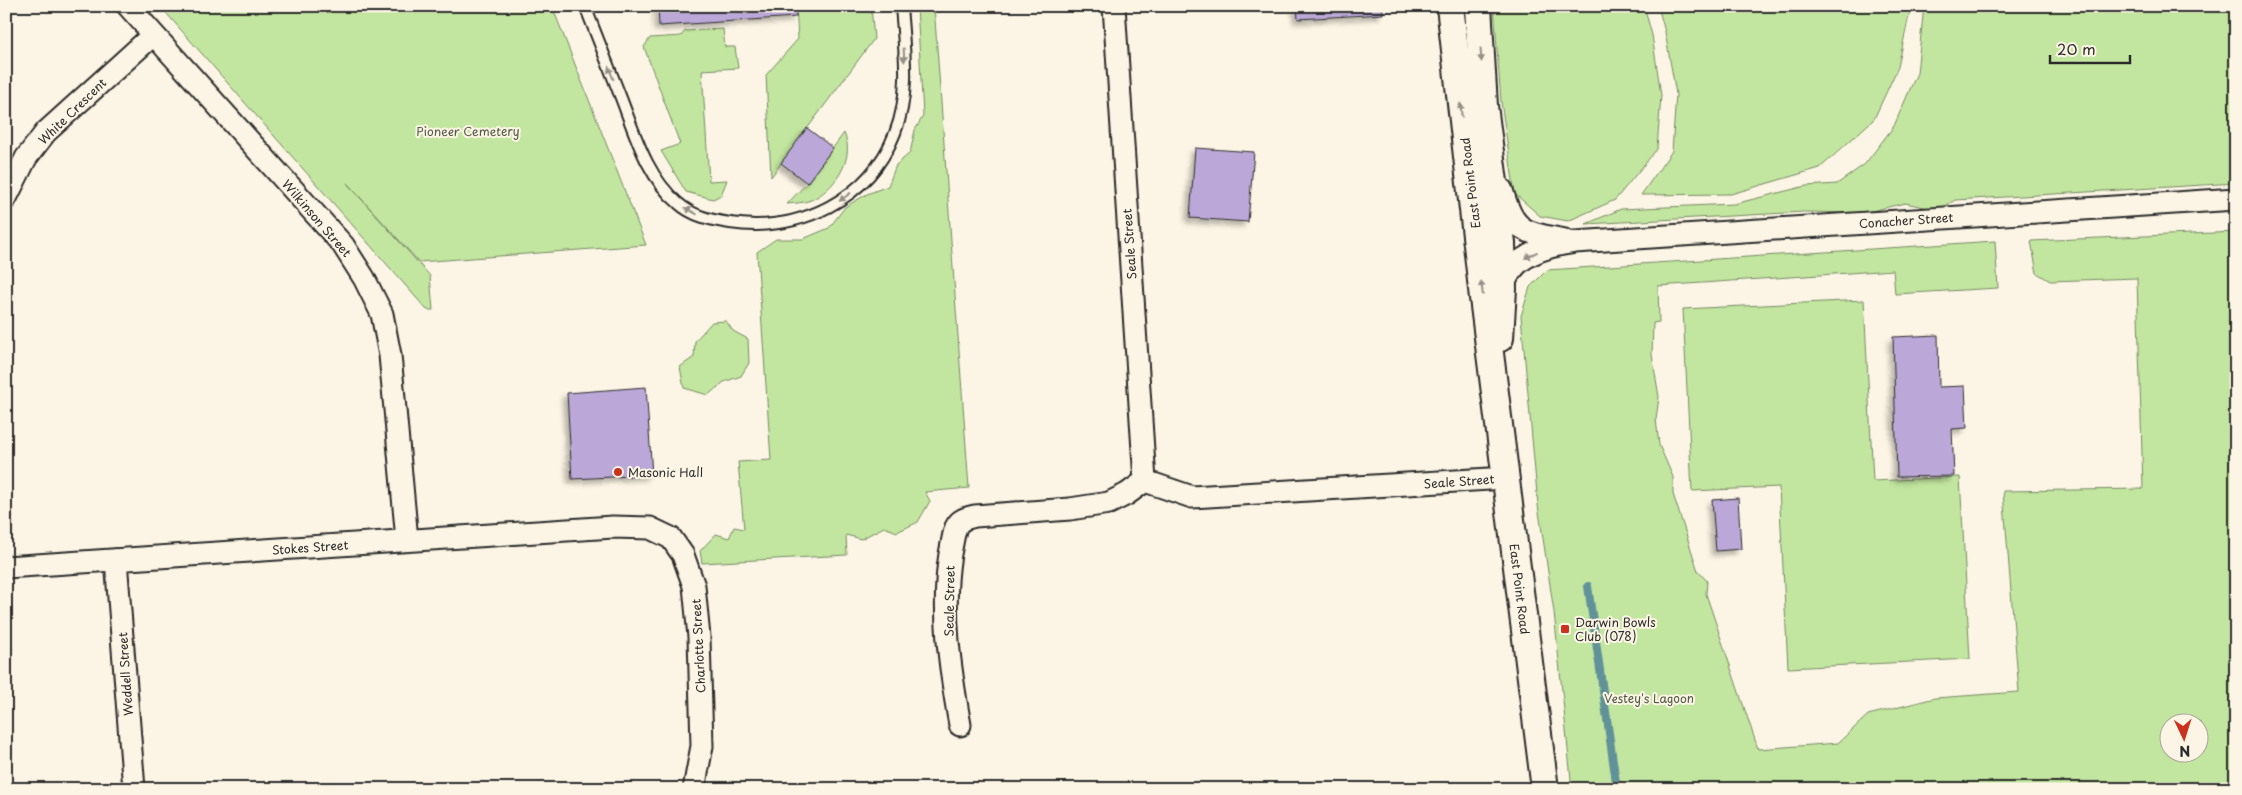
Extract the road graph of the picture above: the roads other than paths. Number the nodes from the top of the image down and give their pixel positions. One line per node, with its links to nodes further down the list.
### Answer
1 (128, 6): 7 (street, Wilkinson Street)
2 (586, 6): 3 (lane, one-way to 2)
3 (901, 6)
4 (1114, 6): 15 (street, Seale Street)
5 (1450, 6): 13 (street, East Point Road, one-way to 5)
6 (1478, 6): 8 (street, East Point Road, one-way to 8)
7 (152, 35): 9 (street, White Crescent); 17 (street, Wilkinson Street)
8 (1490, 147): 11 (street, Conacher Street); 12 (street, East Point Road)
9 (6, 198)
10 (2236, 199): 11 (street, Conacher Street)
11 (1575, 242): 12 (street, Conacher Street, one-way to 12)
12 (1503, 289): 13 (street, East Point Road)
13 (1496, 389): 14 (street, East Point Road)
14 (1506, 478): 15 (street, Seale Street); 23 (street, East Point Road)
15 (1145, 481): 20 (street, Seale Street)
16 (613, 527): 17 (street, Stokes Street); 22 (street, Charlotte Street)
17 (407, 540): 18 (street, Stokes Street)
18 (116, 560): 19 (street, Stokes Street); 21 (street, Weddell Street)
19 (6, 567)
20 (960, 725)
21 (134, 789)
22 (694, 789)
23 (1545, 789)

